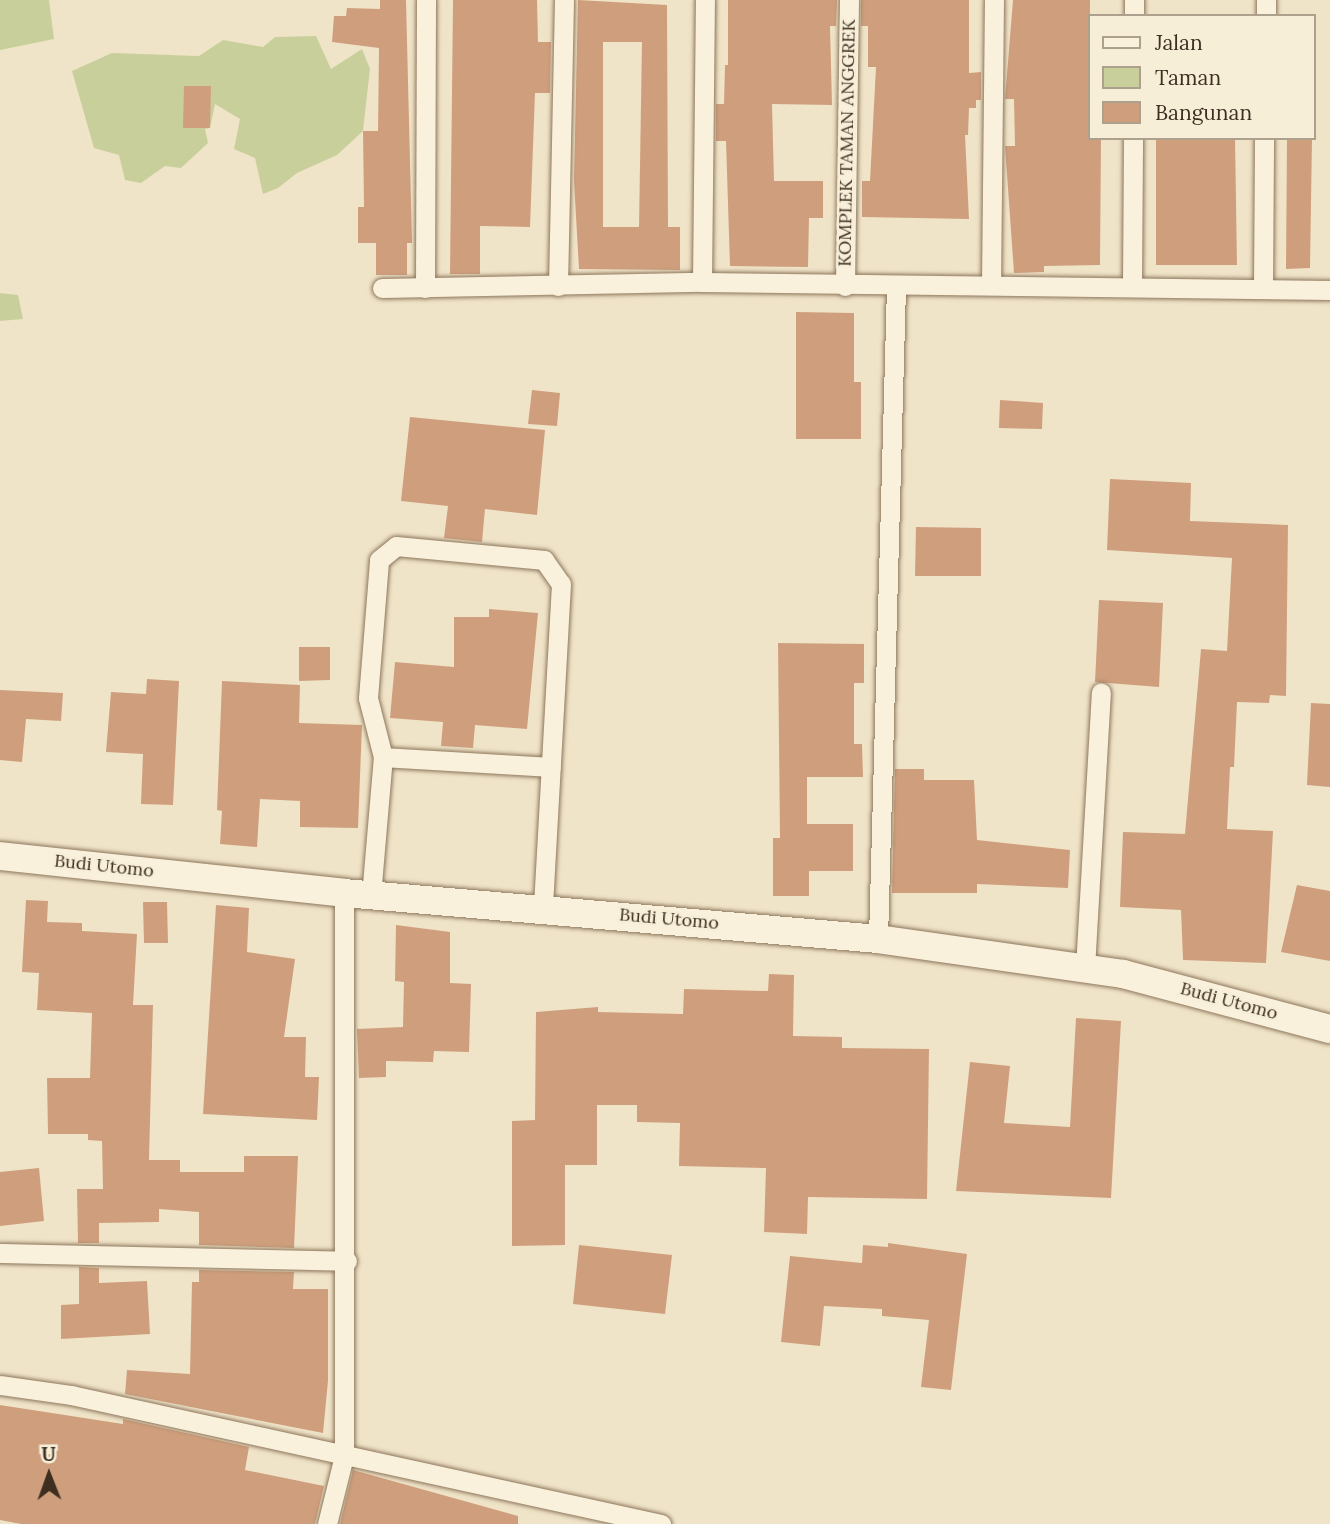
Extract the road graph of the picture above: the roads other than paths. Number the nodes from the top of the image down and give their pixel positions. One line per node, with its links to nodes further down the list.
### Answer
1 (426, 0): 14 (street)
2 (564, 0): 10 (street)
3 (705, 0): 8 (street)
4 (849, 0): 11 (street, KOMPLEK TAMAN ANGGREK)
5 (994, 0): 9 (street)
6 (1133, 140): 12 (street)
7 (1264, 140): 16 (street)
8 (702, 282): 10 (street); 11 (street)
9 (991, 285): 12 (street); 15 (street)
10 (558, 286): 14 (street)
11 (845, 286): 15 (street)
12 (1132, 286): 16 (street)
13 (382, 288): 14 (street)
14 (425, 288)
15 (895, 288): 24 (street)
16 (1263, 288): 17 (street)
17 (1330, 289)
18 (1101, 692): 25 (street)
19 (383, 757): 20 (street); 20 (street); 22 (street)
20 (551, 766): 23 (street)
21 (0, 856): 22 (street, Budi Utomo)
22 (358, 894): 23 (street, Budi Utomo); 28 (street)
23 (543, 907): 24 (street, Budi Utomo)
24 (878, 939): 25 (street, Budi Utomo)
25 (1085, 968): 26 (street, Budi Utomo)
26 (1330, 1029)
27 (0, 1253): 28 (street)
28 (347, 1261): 30 (street)
29 (0, 1385): 30 (street)
30 (344, 1455): 31 (street); 32 (street)
31 (327, 1524)
32 (661, 1524)

